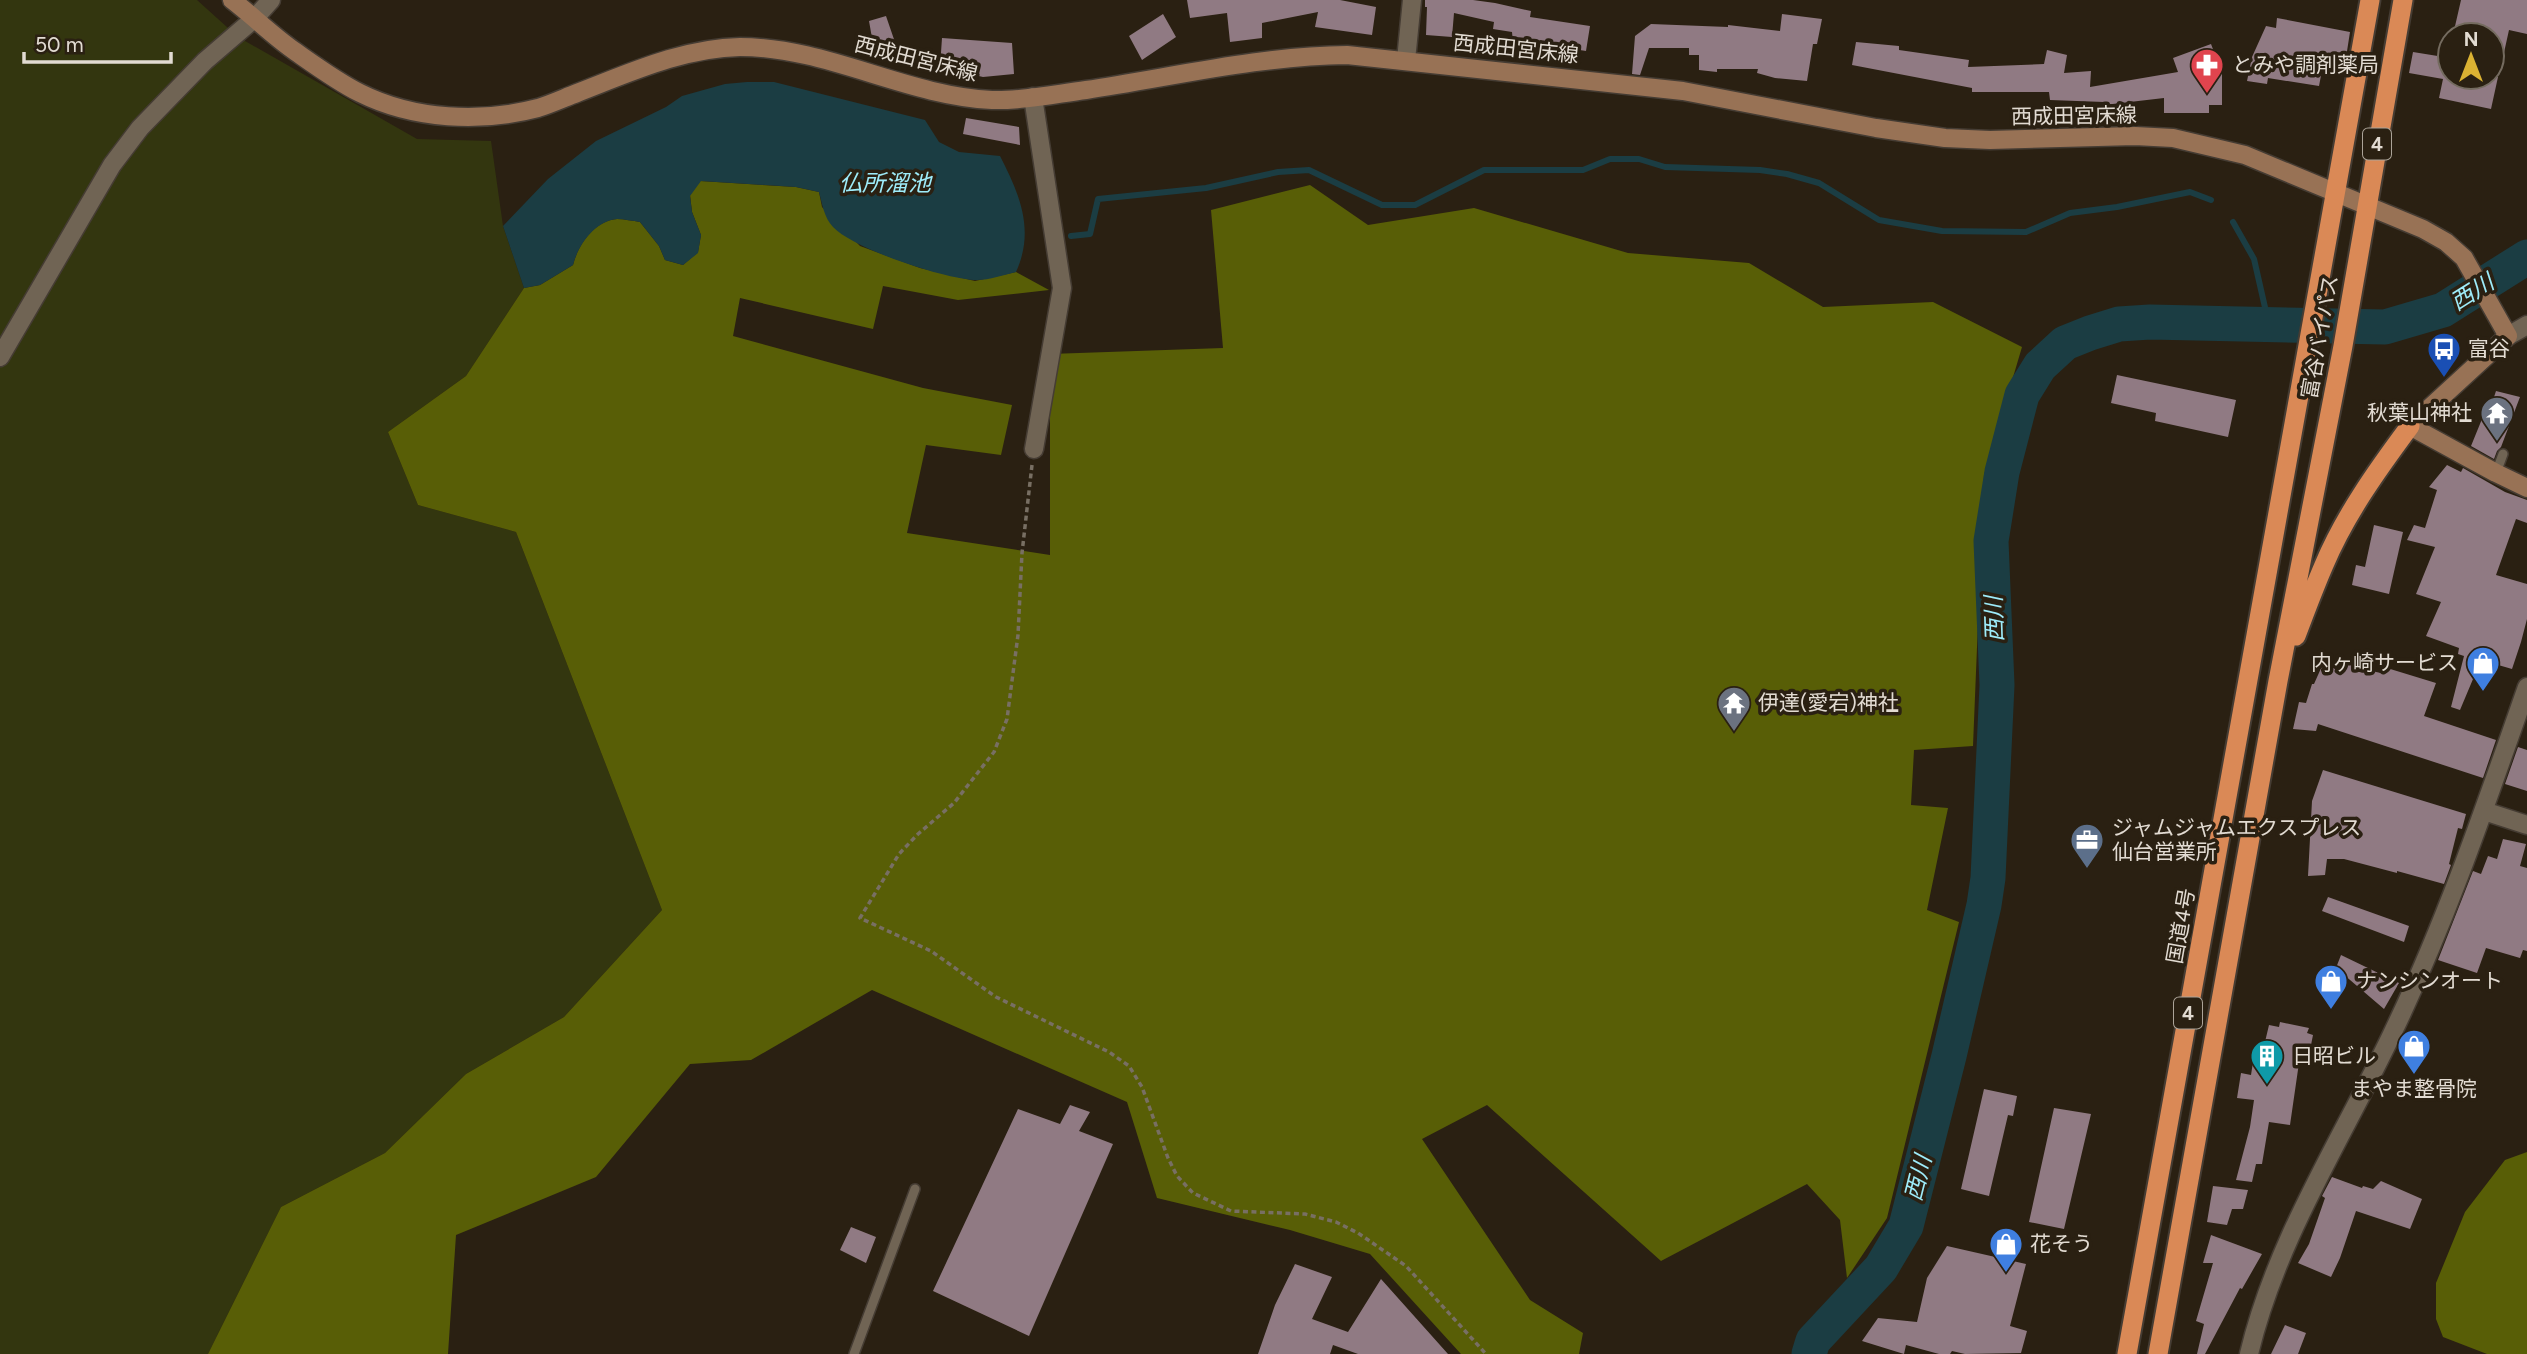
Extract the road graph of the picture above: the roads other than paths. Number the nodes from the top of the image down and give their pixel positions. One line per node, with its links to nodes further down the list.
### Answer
1 (232, 0): 6 (main road, 西成田宮床線)
2 (271, 0): 6 (street)
3 (1412, 0): 7 (street)
4 (2370, 0): 9 (highway, 富谷バイパス / 4)
5 (2403, 0): 10 (highway, 富谷バイパス / 4)
6 (255, 18): 8 (main road, 西成田宮床線); 13 (street)
7 (1406, 60): 8 (main road, 西成田宮床線); 9 (main road, 西成田宮床線)
8 (1032, 97): 15 (street)
9 (2335, 193): 10 (main road, 西成田宮床線); 19 (highway, 富谷バイパス / 4)
10 (2366, 205): 12 (main road, 西成田宮床線); 20 (highway, 富谷バイパス / 4)
11 (2527, 325): 12 (street)
12 (2508, 336): 14 (main road)
13 (0, 357)
14 (2410, 426): 17 (main road); 20 (highway)
15 (1034, 449)
16 (2503, 454): 17 (lane)
17 (2496, 473): 18 (main road)
18 (2527, 488)
19 (2249, 671): 26 (highway, 国道4号 / 4)
20 (2278, 681): 27 (highway, 4)
21 (2527, 687): 22 (street)
22 (2484, 811): 23 (street); 28 (street)
23 (2527, 825)
24 (915, 1189): 25 (lane)
25 (853, 1354)
26 (2127, 1354)
27 (2158, 1354)
28 (2249, 1354)

